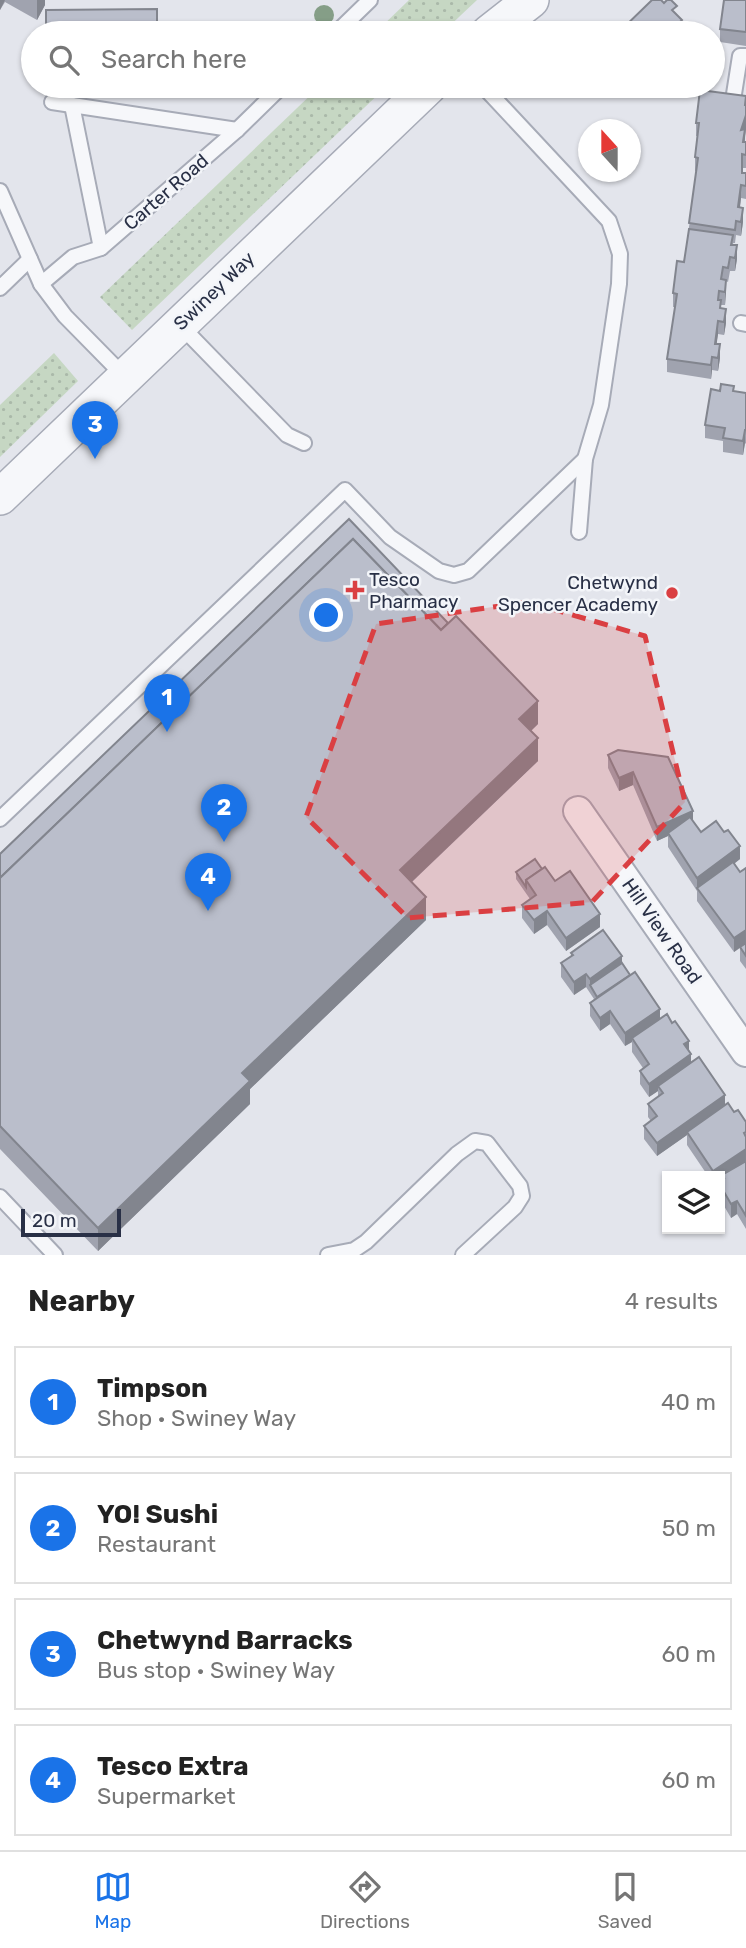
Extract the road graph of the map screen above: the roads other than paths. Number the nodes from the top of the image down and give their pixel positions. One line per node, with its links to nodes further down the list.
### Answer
1 (370, 0): 3 (lane)
2 (531, 0): 4 (street)
3 (348, 21)
4 (504, 21)
5 (746, 57): 6 (lane)
6 (734, 94)
7 (270, 98): 12 (lane, Carter Road)
8 (416, 98): 18 (street, Swiney Way)
9 (494, 98): 21 (lane)
10 (52, 103): 11 (lane)
11 (72, 105): 12 (lane); 14 (lane)
12 (237, 130): 14 (lane, Carter Road)
13 (0, 191): 15 (lane)
14 (101, 248): 16 (lane, Carter Road)
15 (30, 259): 16 (lane); 17 (lane)
16 (41, 284): 19 (lane)
17 (0, 288)
18 (179, 324): 19 (street, Swiney Way); 20 (lane)
19 (124, 376): 22 (street, Swiney Way)
20 (304, 443)
21 (584, 460): 23 (lane); 25 (lane)
22 (1, 495)
23 (579, 532)
24 (578, 811): 26 (street, Hill View Road)
25 (0, 819)
26 (746, 1052)
27 (0, 1197): 28 (lane)
28 (55, 1255)
29 (328, 1255): 30 (lane)
30 (463, 1255)

